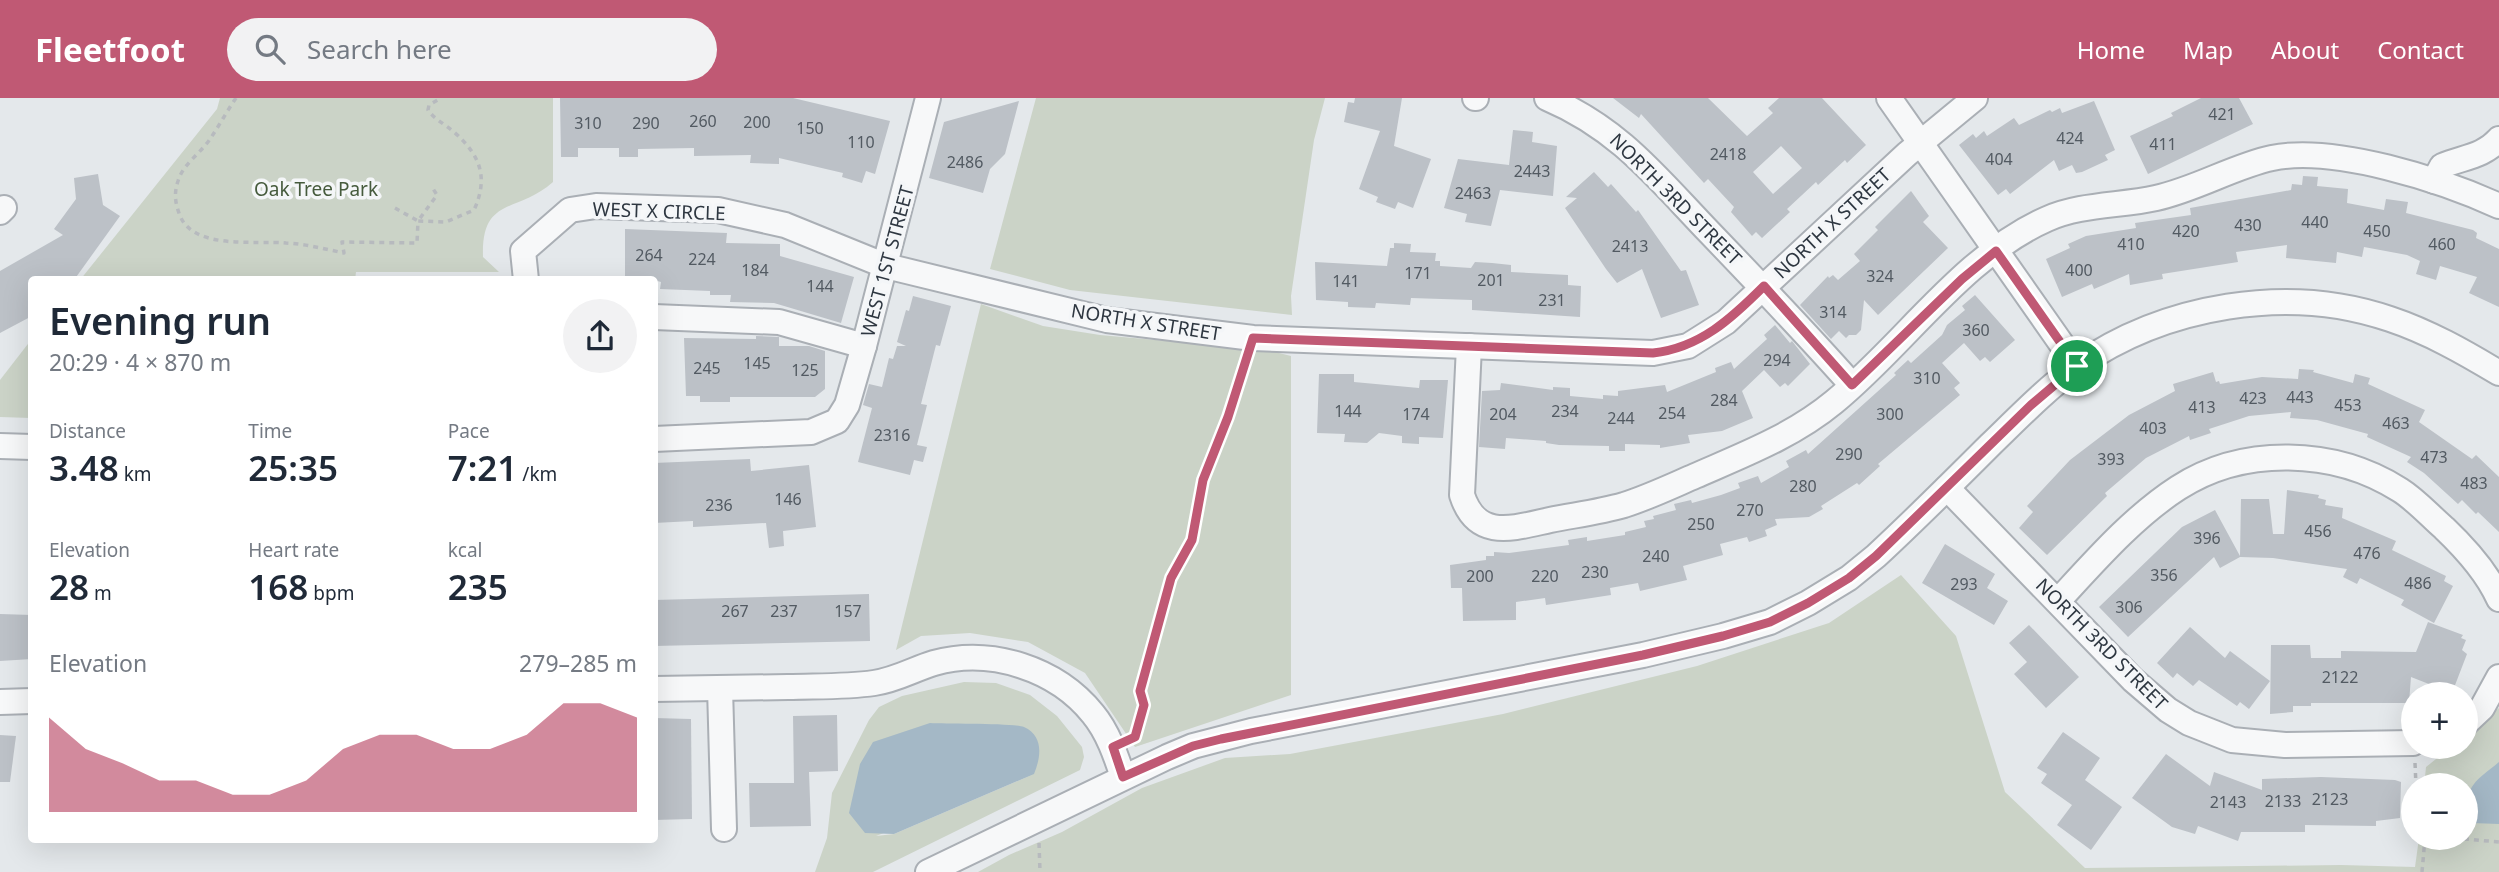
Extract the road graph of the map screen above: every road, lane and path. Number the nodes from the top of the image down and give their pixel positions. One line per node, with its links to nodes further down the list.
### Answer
1 (236, 98): 13 (path)
2 (441, 98): 13 (path)
3 (928, 98): 15 (street, WEST 1ST STREET)
4 (1547, 98): 17 (street, NORTH 3RD STREET)
5 (1889, 98): 8 (street)
6 (1975, 98): 8 (street, NORTH X STREET)
7 (2499, 139): 9 (street)
8 (1920, 143): 14 (street); 17 (street, NORTH X STREET)
9 (2434, 181): 11 (street); 14 (street)
10 (432, 187): 13 (path)
11 (2499, 206)
12 (395, 208): 13 (path)
13 (418, 221)
14 (1996, 251): 22 (street); 24 (street)
15 (886, 266): 16 (street, WEST X CIRCLE); 19 (street, NORTH X STREET); 21 (street, WEST 1ST STREET)
16 (526, 276)
17 (1764, 286): 20 (street, NORTH X STREET); 24 (street, NORTH 3RD STREET)
18 (658, 317): 21 (street)
19 (1253, 338): 20 (street, NORTH X STREET); 38 (path)
20 (1469, 345): 24 (street)
21 (864, 346): 25 (street, WEST 1ST STREET)
22 (2077, 366): 23 (street); 28 (street)
23 (2499, 373)
24 (1852, 385)
25 (658, 439)
26 (0, 446): 27 (street)
27 (28, 447)
28 (1947, 488): 30 (street, NORTH 3RD STREET); 39 (street)
29 (2499, 599): 30 (street)
30 (2058, 601): 37 (street, NORTH 3RD STREET)
31 (2499, 677): 36 (street)
32 (720, 688): 33 (street); 38 (street); 41 (street)
33 (658, 689)
34 (28, 701): 35 (street)
35 (0, 702)
36 (2478, 712)
37 (2401, 743)
38 (1113, 747): 39 (street)
39 (1123, 777): 40 (street)
40 (1035, 820): 45 (street); 46 (path)
41 (724, 829)
42 (2478, 840): 43 (path)
43 (2499, 842)
44 (2424, 850): 47 (path)
45 (928, 872)
46 (1040, 872)
47 (2421, 872)

